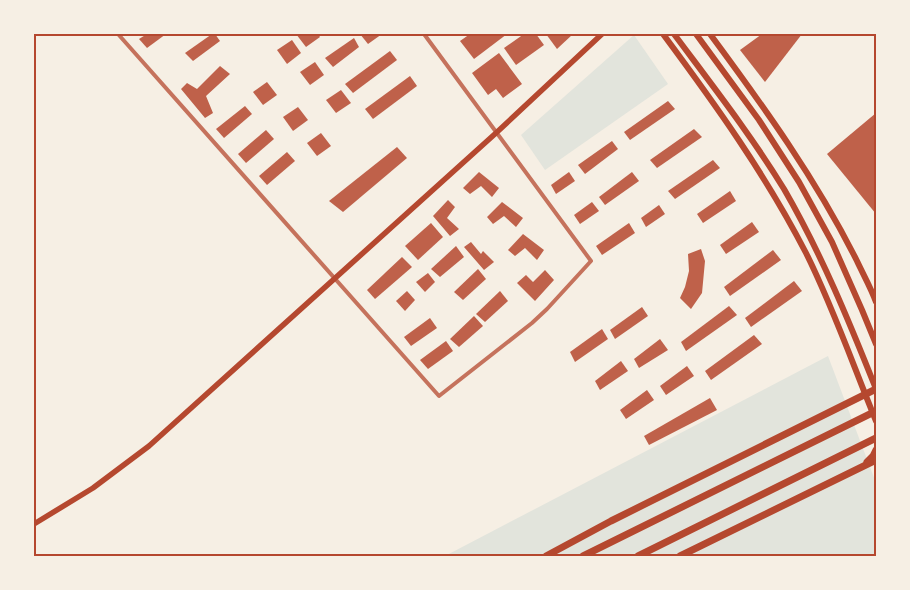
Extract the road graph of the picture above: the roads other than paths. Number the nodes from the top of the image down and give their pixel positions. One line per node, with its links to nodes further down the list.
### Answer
1 (118, 34): 9 (street)
2 (424, 34): 8 (street)
3 (602, 34): 8 (main road)
4 (663, 34): 13 (main road)
5 (674, 34): 12 (main road)
6 (696, 34): 11 (main road)
7 (710, 34): 10 (main road)
8 (496, 133): 9 (main road); 9 (street)
9 (335, 278): 20 (main road)
10 (876, 302)
11 (876, 344)
12 (876, 389): 13 (highway)
13 (866, 394): 15 (main road); 21 (highway)
14 (876, 410): 22 (highway)
15 (876, 421)
16 (876, 438): 23 (highway)
17 (876, 450): 19 (highway)
18 (876, 461): 19 (highway)
19 (866, 464): 24 (highway)
20 (34, 524)
21 (546, 556)
22 (583, 556)
23 (638, 556)
24 (680, 556)

